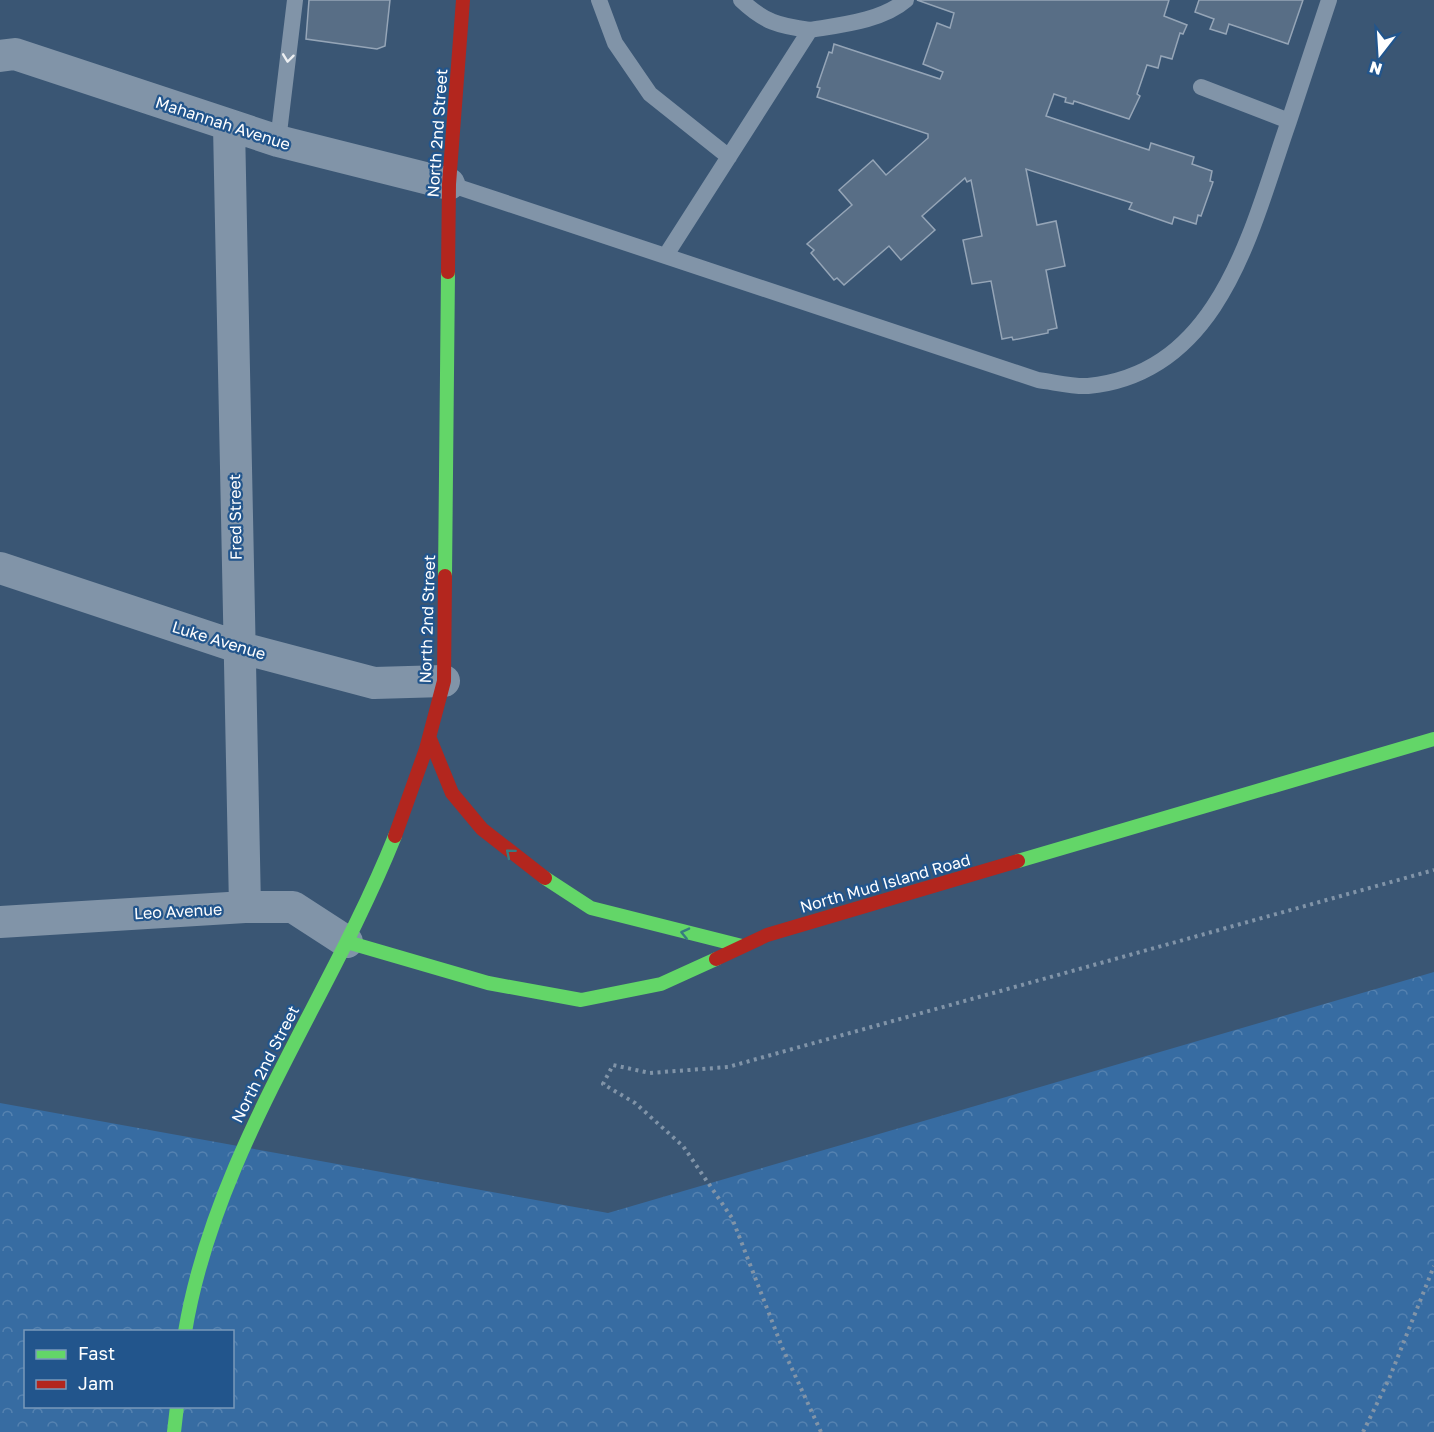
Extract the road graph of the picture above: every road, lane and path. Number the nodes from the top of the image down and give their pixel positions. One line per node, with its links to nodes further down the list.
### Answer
1 (296, 0): 12 (lane, one-way to 12)
2 (463, 0): 14 (main road, North 2nd Street)
3 (598, 0): 13 (lane)
4 (741, 0): 7 (lane)
5 (906, 0): 7 (lane)
6 (1329, 0): 10 (lane)
7 (810, 30): 13 (lane)
8 (0, 56): 11 (street, Mahannah Avenue)
9 (1201, 87): 10 (lane)
10 (1289, 121): 15 (lane)
11 (229, 126): 12 (street, Mahannah Avenue); 17 (street, Fred Street)
12 (278, 141): 14 (street, Mahannah Avenue)
13 (729, 157): 15 (lane)
14 (449, 184): 15 (lane); 18 (main road, North 2nd Street)
15 (666, 255)
16 (0, 568): 17 (street, Luke Avenue)
17 (238, 647): 18 (street, Luke Avenue); 22 (street, Fred Street)
18 (444, 681): 19 (main road, North 2nd Street)
19 (430, 739): 24 (main road, North 2nd Street); 25 (main road, one-way to 19)
20 (1434, 740): 25 (main road, North Mud Island Road)
21 (1434, 870): 30 (path)
22 (245, 907): 23 (street, Leo Avenue); 24 (street, Leo Avenue)
23 (0, 922)
24 (347, 942): 25 (main road, North Mud Island Road); 27 (main road, North 2nd Street)
25 (742, 946)
26 (1434, 1266): 31 (path)
27 (185, 1330)
28 (177, 1408): 29 (main road)
29 (174, 1432)
30 (821, 1432)
31 (1363, 1432)

